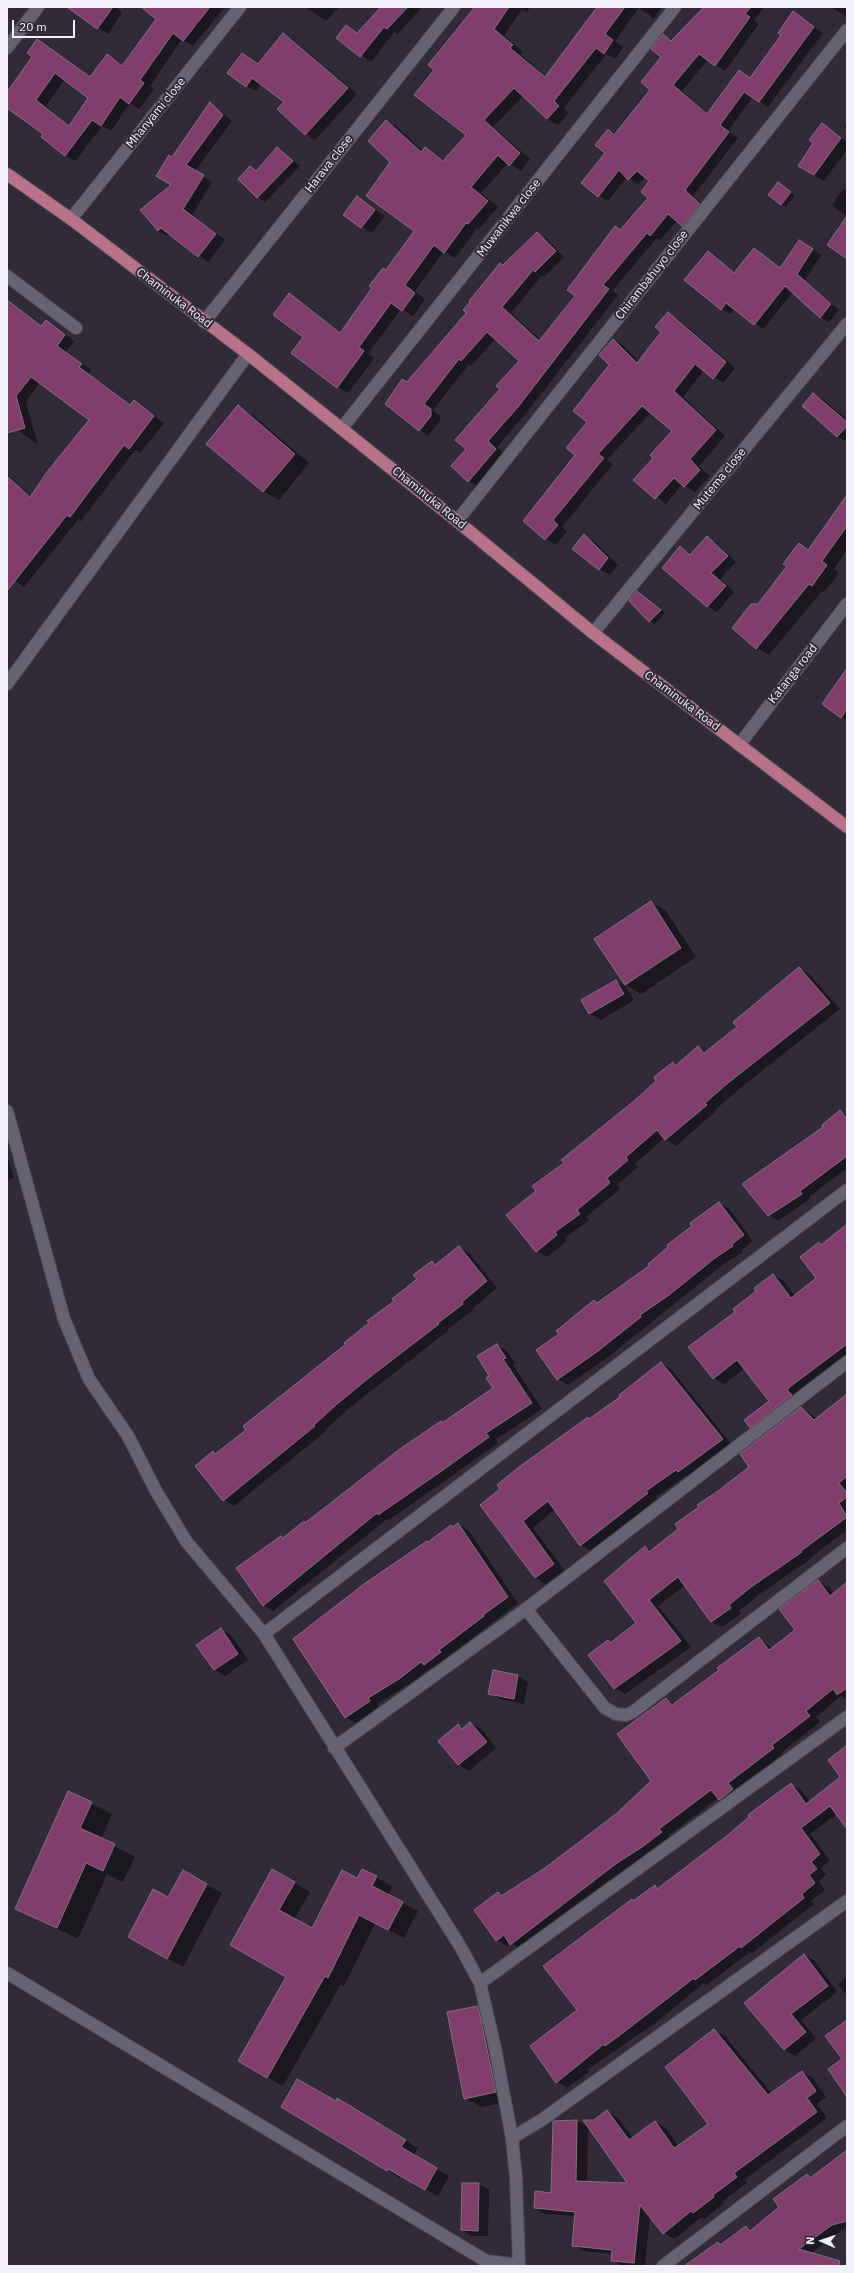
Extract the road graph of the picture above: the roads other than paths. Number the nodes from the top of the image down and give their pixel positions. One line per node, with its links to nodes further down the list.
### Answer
1 (38, 7): 6 (street)
2 (240, 7): 8 (street, Mhanyami close)
3 (454, 7): 10 (street, Harava close)
4 (676, 7): 14 (street, Muwanikwa close)
5 (847, 30): 15 (street, Chirambahuyo close)
6 (7, 48)
7 (7, 174): 8 (main road, Chaminuka Road)
8 (71, 219): 10 (main road, Chaminuka Road)
9 (7, 276): 12 (street)
10 (204, 322): 13 (main road, Chaminuka Road)
11 (847, 324): 17 (street, Mutema close)
12 (76, 328)
13 (248, 354): 14 (main road, Chaminuka Road); 18 (street)
14 (342, 428): 15 (main road, Chaminuka Road)
15 (458, 521): 17 (main road, Chaminuka Road)
16 (847, 604): 19 (street, Katanga road)
17 (593, 633): 19 (main road, Chaminuka Road)
18 (7, 684)
19 (739, 744): 20 (main road, Chaminuka Road)
20 (847, 827)
21 (7, 1111): 26 (street)
22 (847, 1190): 26 (street)
23 (847, 1362): 25 (street)
24 (847, 1548): 25 (street)
25 (526, 1609): 28 (street)
26 (264, 1634): 28 (street)
27 (847, 1717): 31 (street)
28 (334, 1748): 31 (street)
29 (847, 1901): 33 (street)
30 (7, 1973): 34 (street)
31 (480, 1983): 33 (street)
32 (847, 2126): 35 (street)
33 (512, 2138): 34 (street)
34 (520, 2266)
35 (663, 2266)

